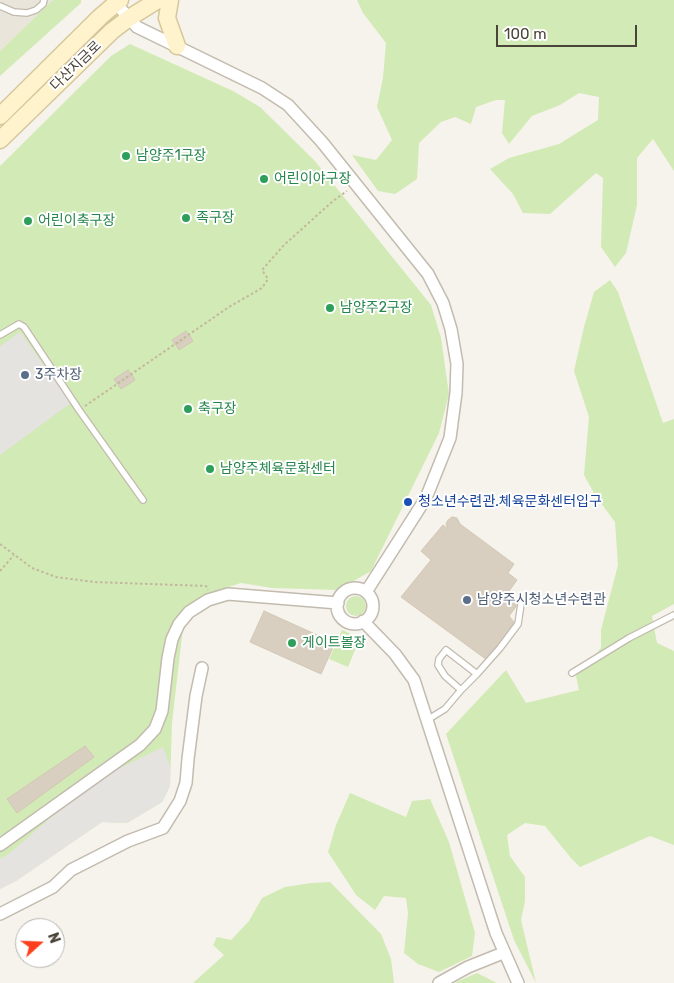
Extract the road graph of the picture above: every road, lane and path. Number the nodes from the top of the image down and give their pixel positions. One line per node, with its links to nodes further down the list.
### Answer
1 (44, 0): 5 (lane)
2 (158, 0): 6 (street, 다산지금로)
3 (170, 0): 7 (street)
4 (116, 1): 6 (street); 8 (street, 다산지금로)
5 (0, 6)
6 (129, 18): 7 (street); 9 (street, 다산지금로)
7 (177, 46): 10 (street)
8 (0, 116)
9 (0, 140)
10 (355, 184): 12 (path); 17 (street)
11 (0, 335): 12 (lane)
12 (79, 410): 13 (lane)
13 (143, 500)
14 (0, 544): 15 (path)
15 (14, 555): 16 (path); 18 (path)
16 (0, 571)
17 (366, 592): 19 (street); 22 (street)
18 (214, 598): 19 (street); 28 (street)
19 (338, 603): 22 (street)
20 (521, 604): 25 (lane)
21 (674, 615): 24 (lane)
22 (363, 621): 27 (street)
23 (202, 668): 29 (street)
24 (572, 673)
25 (477, 674): 26 (lane); 26 (lane)
26 (461, 690): 27 (lane)
27 (426, 720): 30 (street)
28 (0, 845)
29 (0, 914)
30 (503, 953): 31 (street); 32 (street)
31 (439, 983)
32 (518, 983)

